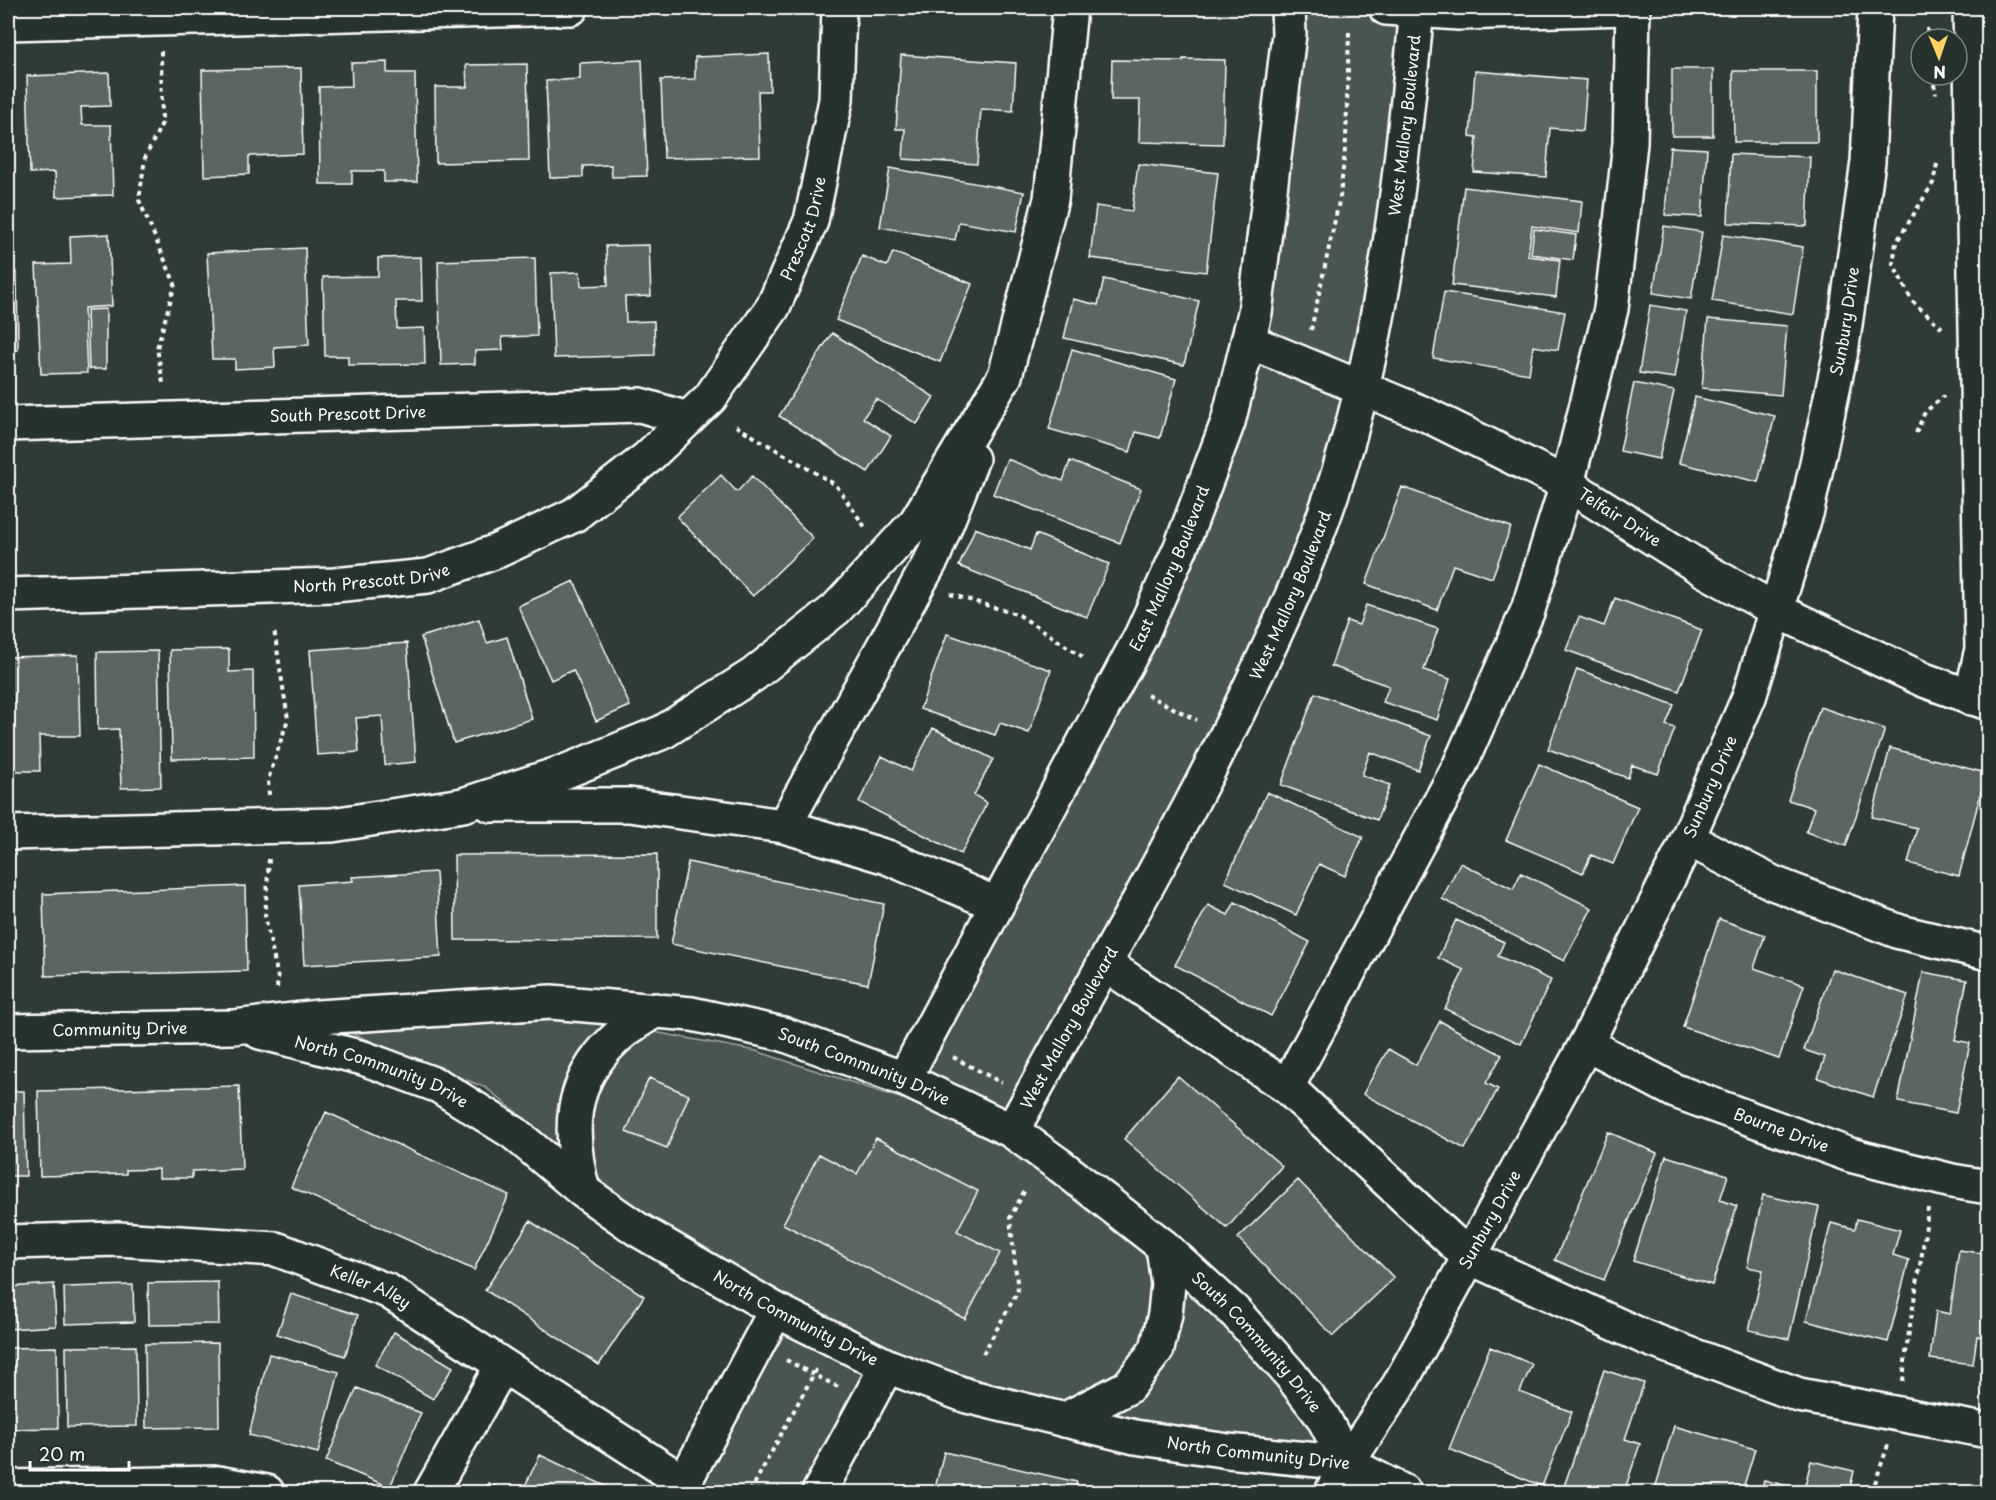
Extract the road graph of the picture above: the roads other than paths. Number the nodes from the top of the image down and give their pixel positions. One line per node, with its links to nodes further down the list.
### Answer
1 (571, 8): 11 (street)
2 (839, 8): 17 (street, Prescott Drive)
3 (1070, 8): 15 (street)
4 (1288, 8): 14 (street, East Mallory Boulevard)
5 (1386, 8): 6 (street)
6 (1417, 8): 7 (street); 16 (street, West Mallory Boulevard)
7 (1627, 8)
8 (1633, 8): 19 (street)
9 (1875, 8): 21 (street, Sunbury Drive)
10 (1970, 8): 22 (street)
11 (194, 13): 12 (street)
12 (117, 14): 13 (street)
13 (8, 23)
14 (1248, 341): 16 (street, Telfair Drive); 27 (street, East Mallory Boulevard)
15 (1005, 376): 23 (street); 24 (street)
16 (1361, 387): 19 (street, Telfair Drive); 29 (street, West Mallory Boulevard)
17 (688, 419): 18 (street, South Prescott Drive); 20 (street, North Prescott Drive)
18 (8, 424)
19 (1567, 484): 21 (street, Telfair Drive); 35 (street)
20 (8, 595)
21 (1778, 611): 22 (street, Telfair Drive); 26 (street, Sunbury Drive)
22 (1980, 700)
23 (463, 805): 24 (street); 25 (street)
24 (784, 826): 27 (street)
25 (8, 833)
26 (1688, 839): 28 (street); 33 (street, Sunbury Drive)
27 (996, 904): 34 (street, East Mallory Boulevard)
28 (1989, 953)
29 (1104, 963): 35 (street); 36 (street, West Mallory Boulevard)
30 (656, 1010): 31 (street, South Community Drive); 34 (street, South Community Drive); 38 (street)
31 (234, 1027): 32 (street, Community Drive); 38 (street, North Community Drive)
32 (8, 1031)
33 (1586, 1044): 37 (street, Bourne Drive); 41 (street, Sunbury Drive)
34 (904, 1079): 36 (street, South Community Drive)
35 (1287, 1088): 41 (street)
36 (1012, 1131): 40 (street, South Community Drive)
37 (1989, 1187)
38 (583, 1191): 42 (street, North Community Drive)
39 (8, 1242): 43 (street, Keller Alley)
40 (1163, 1246): 45 (street); 47 (street, South Community Drive)
41 (1469, 1257): 46 (street); 47 (street, Sunbury Drive)
42 (776, 1310): 44 (street, North Community Drive); 49 (street)
43 (502, 1366): 49 (street, Keller Alley); 51 (street)
44 (887, 1366): 45 (street, North Community Drive); 52 (street)
45 (1064, 1420): 47 (street, North Community Drive)
46 (1989, 1431)
47 (1347, 1463): 53 (street, Sunbury Drive); 54 (street, North Community Drive)
48 (8, 1487): 50 (street)
49 (682, 1488)
50 (267, 1492)
51 (431, 1492)
52 (819, 1492)
53 (1332, 1492)
54 (1404, 1492)

